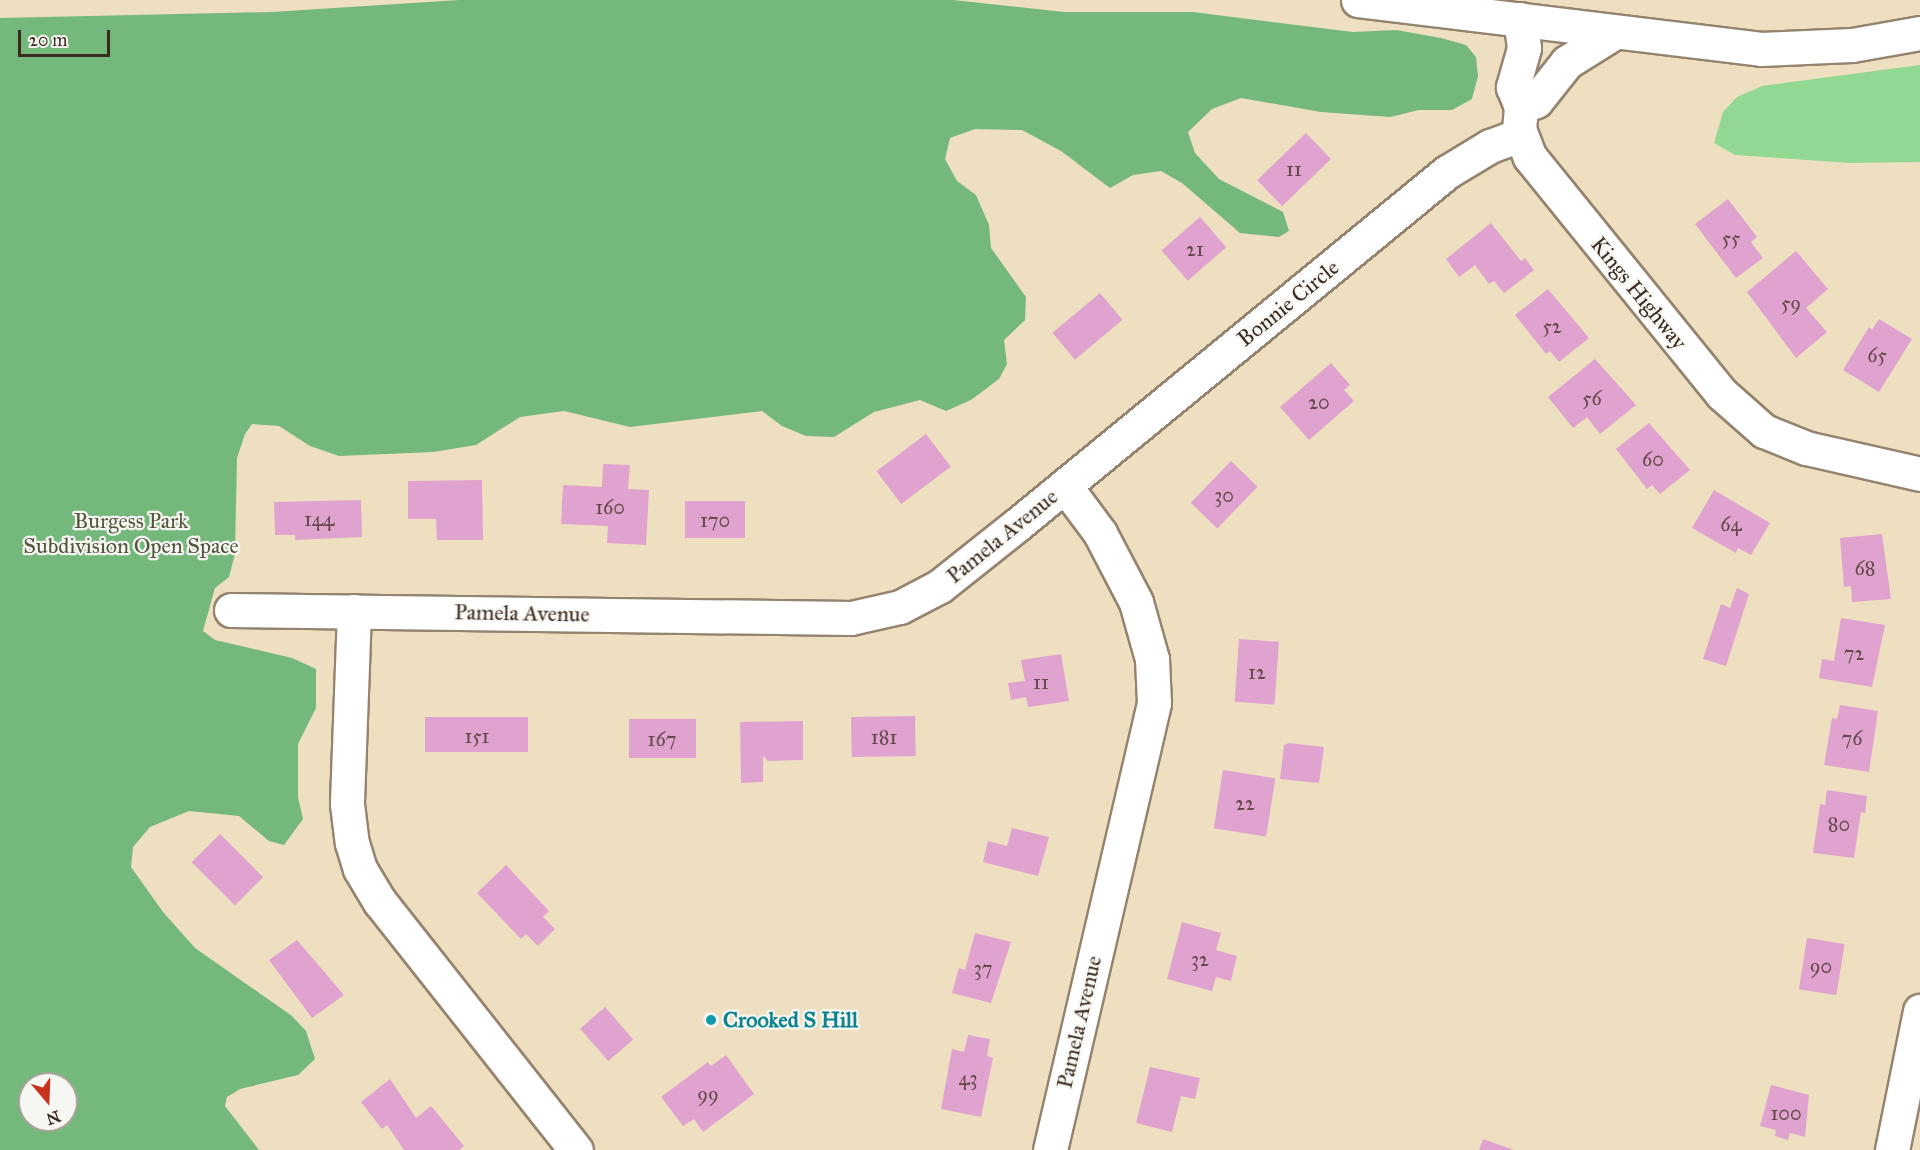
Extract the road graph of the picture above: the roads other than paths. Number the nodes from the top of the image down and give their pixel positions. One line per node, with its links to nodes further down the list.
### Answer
1 (1358, 0): 2 (main road)
2 (1520, 19): 3 (main road); 5 (main road, Kings Highway)
3 (1615, 32): 4 (main road); 5 (main road)
4 (1920, 33)
5 (1521, 121): 6 (main road, Kings Highway); 7 (main road, Bonnie Circle)
6 (1920, 474)
7 (1065, 486): 9 (main road, Pamela Avenue); 12 (main road, Pamela Avenue)
8 (231, 609): 9 (main road, Pamela Avenue)
9 (354, 611): 11 (main road)
10 (1920, 1011): 13 (main road)
11 (576, 1150)
12 (1050, 1150)
13 (1892, 1150)

